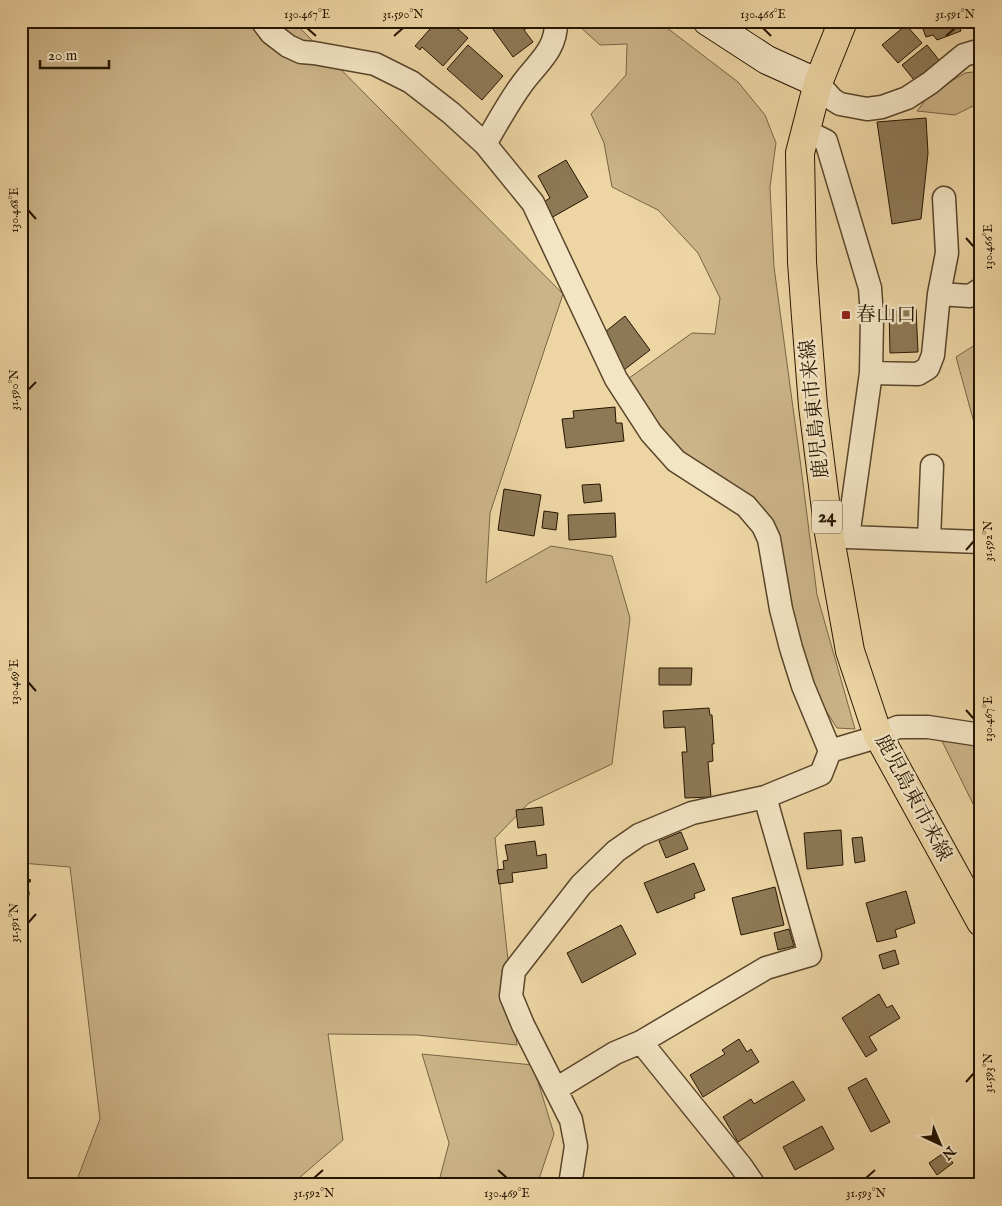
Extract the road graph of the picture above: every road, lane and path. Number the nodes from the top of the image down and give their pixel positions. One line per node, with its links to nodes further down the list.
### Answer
1 (262, 21): 8 (street)
2 (556, 21): 8 (street)
3 (707, 21): 6 (main road)
4 (842, 21): 6 (main road, 鹿児島東市来線 / 24)
5 (981, 50): 6 (street)
6 (818, 83): 7 (main road, 鹿児島東市来線 / 24)
7 (806, 131): 12 (street); 14 (main road, 鹿児島東市来線 / 24)
8 (485, 144): 19 (street)
9 (944, 198): 11 (street)
10 (981, 289): 11 (street)
11 (939, 294): 12 (street)
12 (871, 373): 14 (street)
13 (932, 466): 15 (street)
14 (839, 535): 15 (street); 17 (main road, 鹿児島東市来線 / 24)
15 (929, 540): 16 (street)
16 (980, 542)
17 (878, 735): 18 (street); 19 (street); 21 (main road, 鹿児島東市来線 / 24)
18 (981, 735)
19 (830, 751): 20 (street)
20 (765, 797): 22 (street); 23 (street)
21 (981, 922)
22 (641, 1042): 23 (street); 25 (street)
23 (556, 1088): 24 (street)
24 (570, 1185)
25 (754, 1185)

